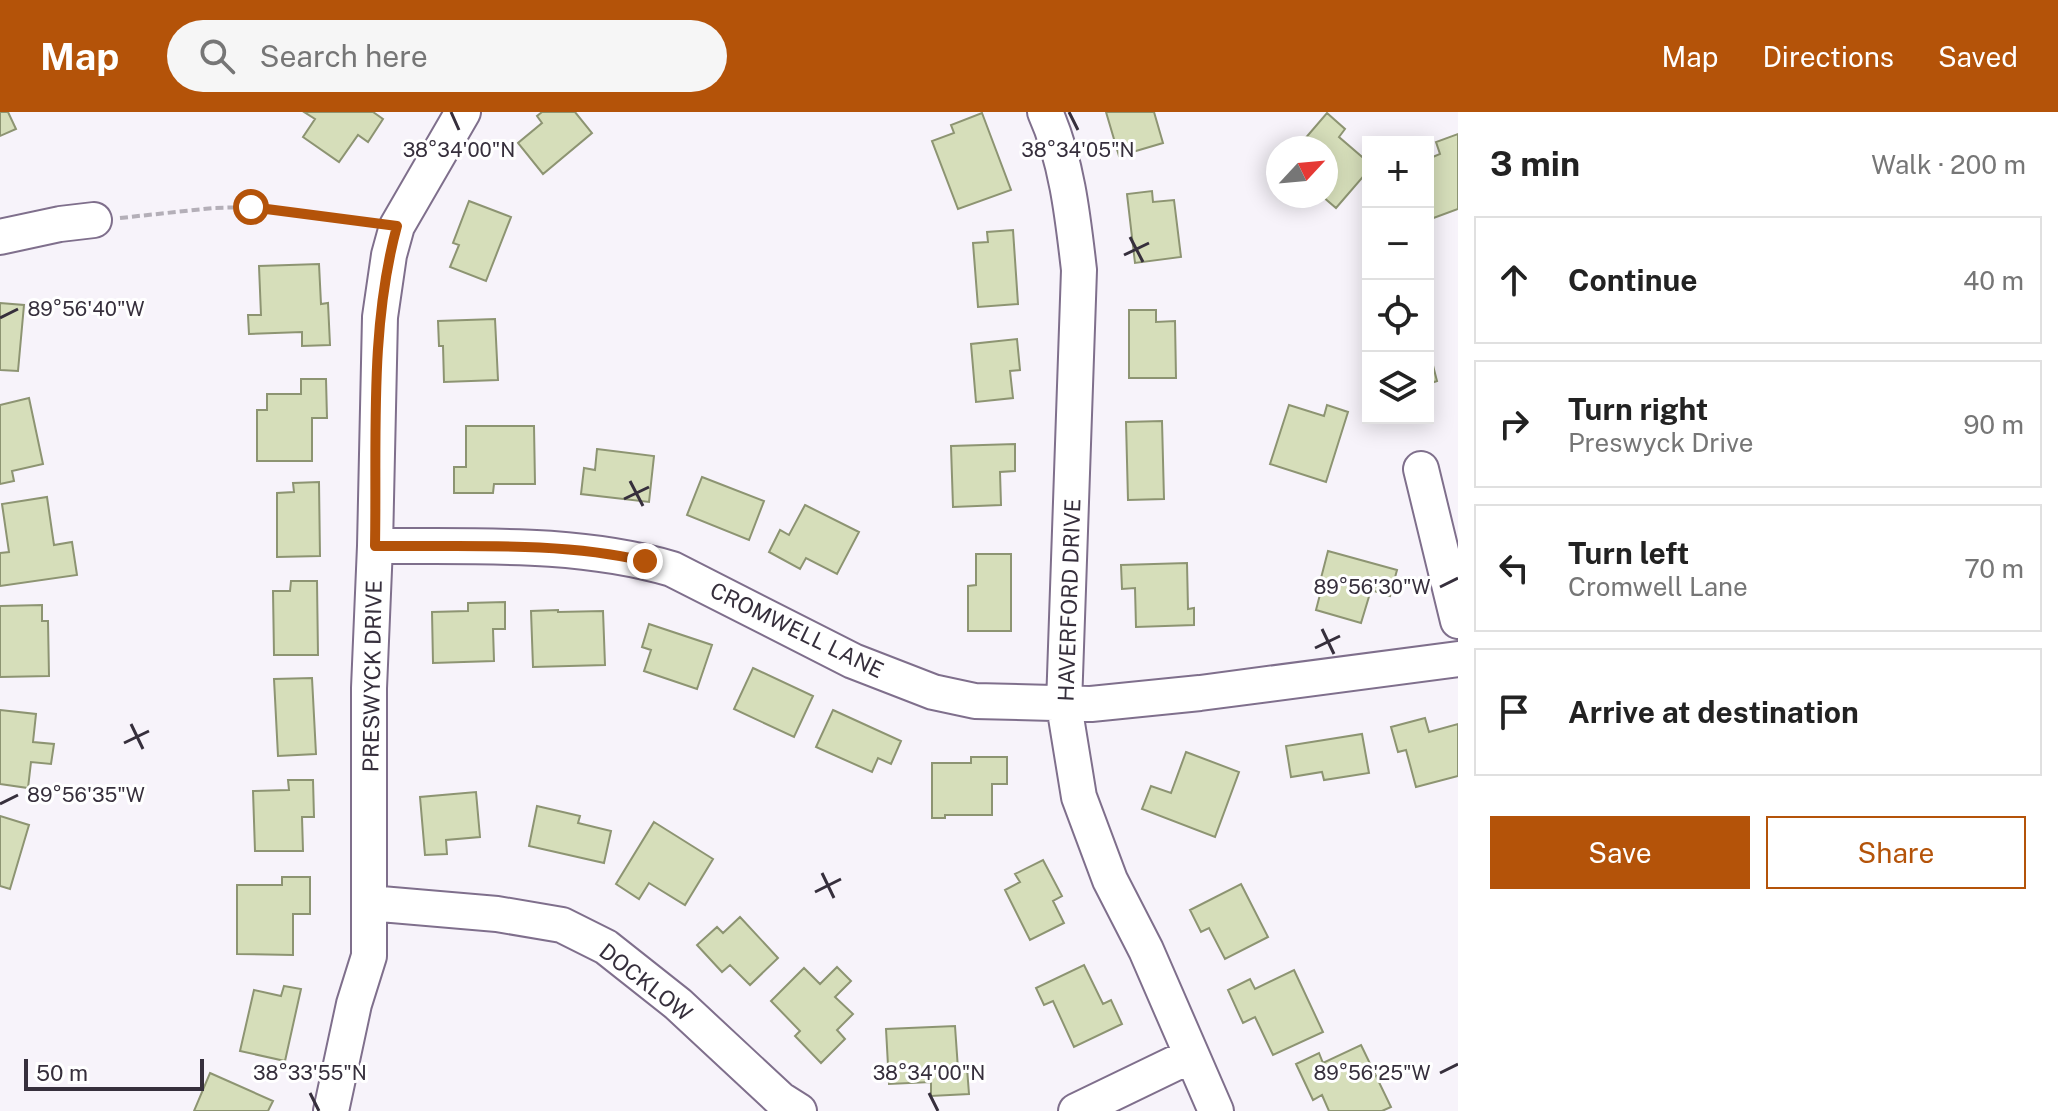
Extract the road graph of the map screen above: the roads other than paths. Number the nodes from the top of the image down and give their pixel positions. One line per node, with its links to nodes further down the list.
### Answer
1 (463, 112): 6 (street, PRESWYCK DRIVE)
2 (1045, 112): 9 (street, HAVERFORD DRIVE)
3 (94, 220): 4 (street)
4 (0, 237)
5 (1421, 469): 7 (street)
6 (375, 546): 9 (street, CROMWELL LANE); 10 (street, PRESWYCK DRIVE)
7 (1458, 621)
8 (1458, 659): 9 (street, CROMWELL LANE)
9 (1064, 705): 11 (street, HAVERFORD DRIVE)
10 (369, 903): 12 (street, PRESWYCK DRIVE); 13 (street, DOCKLOW)
11 (1190, 1056): 14 (street); 15 (street, HAVERFORD DRIVE)
12 (331, 1111)
13 (799, 1111)
14 (1076, 1111)
15 (1216, 1111)

